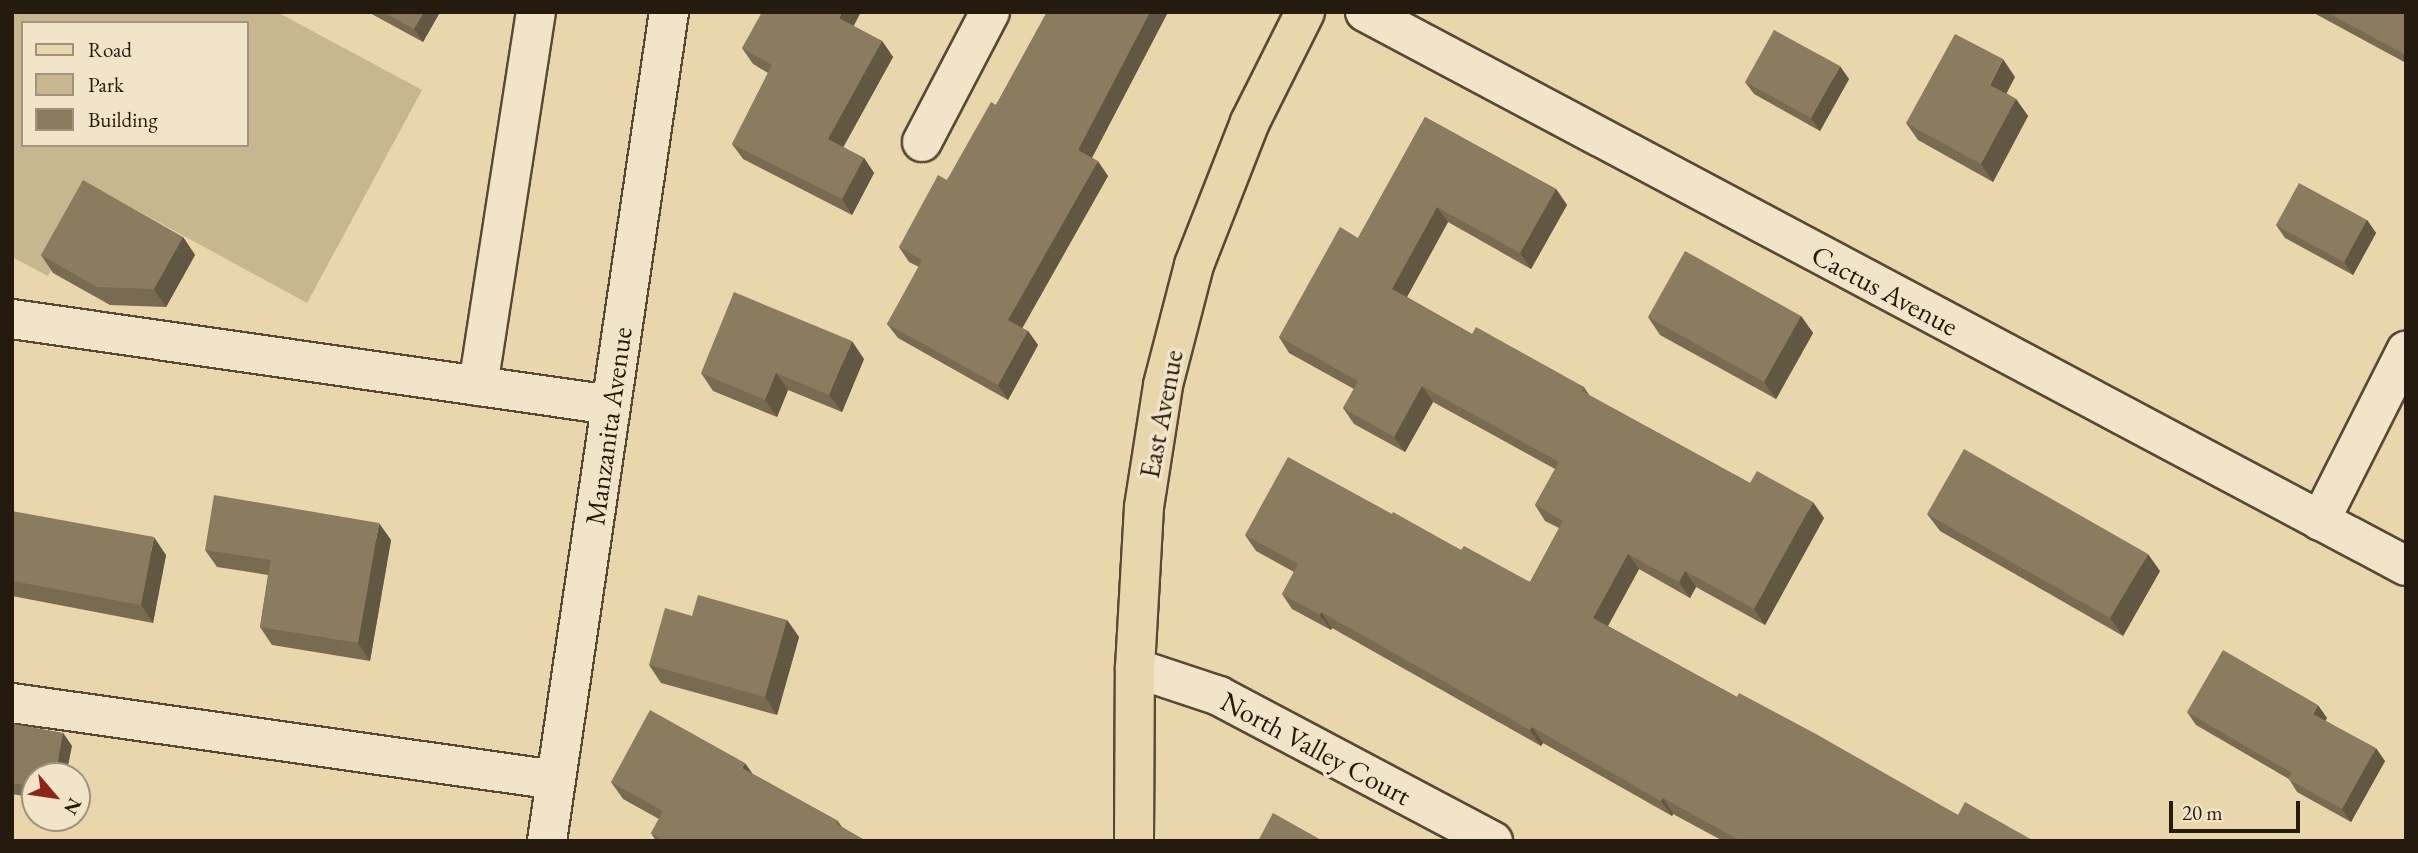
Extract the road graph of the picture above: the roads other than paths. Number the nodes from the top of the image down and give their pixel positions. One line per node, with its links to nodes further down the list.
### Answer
1 (537, 12): 9 (street)
2 (669, 12): 10 (street, Manzanita Avenue)
3 (990, 12): 6 (street)
4 (1305, 12): 13 (main road, East Avenue)
5 (1365, 12): 11 (street, Cactus Avenue)
6 (922, 142)
7 (12, 319): 9 (street)
8 (2406, 351): 11 (street)
9 (478, 386): 10 (street)
10 (611, 405): 15 (street, Manzanita Avenue)
11 (2320, 521): 12 (street, Cactus Avenue)
12 (2406, 566)
13 (1135, 668): 17 (main road, East Avenue); 18 (street, North Valley Court)
14 (12, 703): 15 (street)
15 (556, 780): 16 (street, Manzanita Avenue)
16 (547, 841)
17 (1134, 841)
18 (1493, 841)

